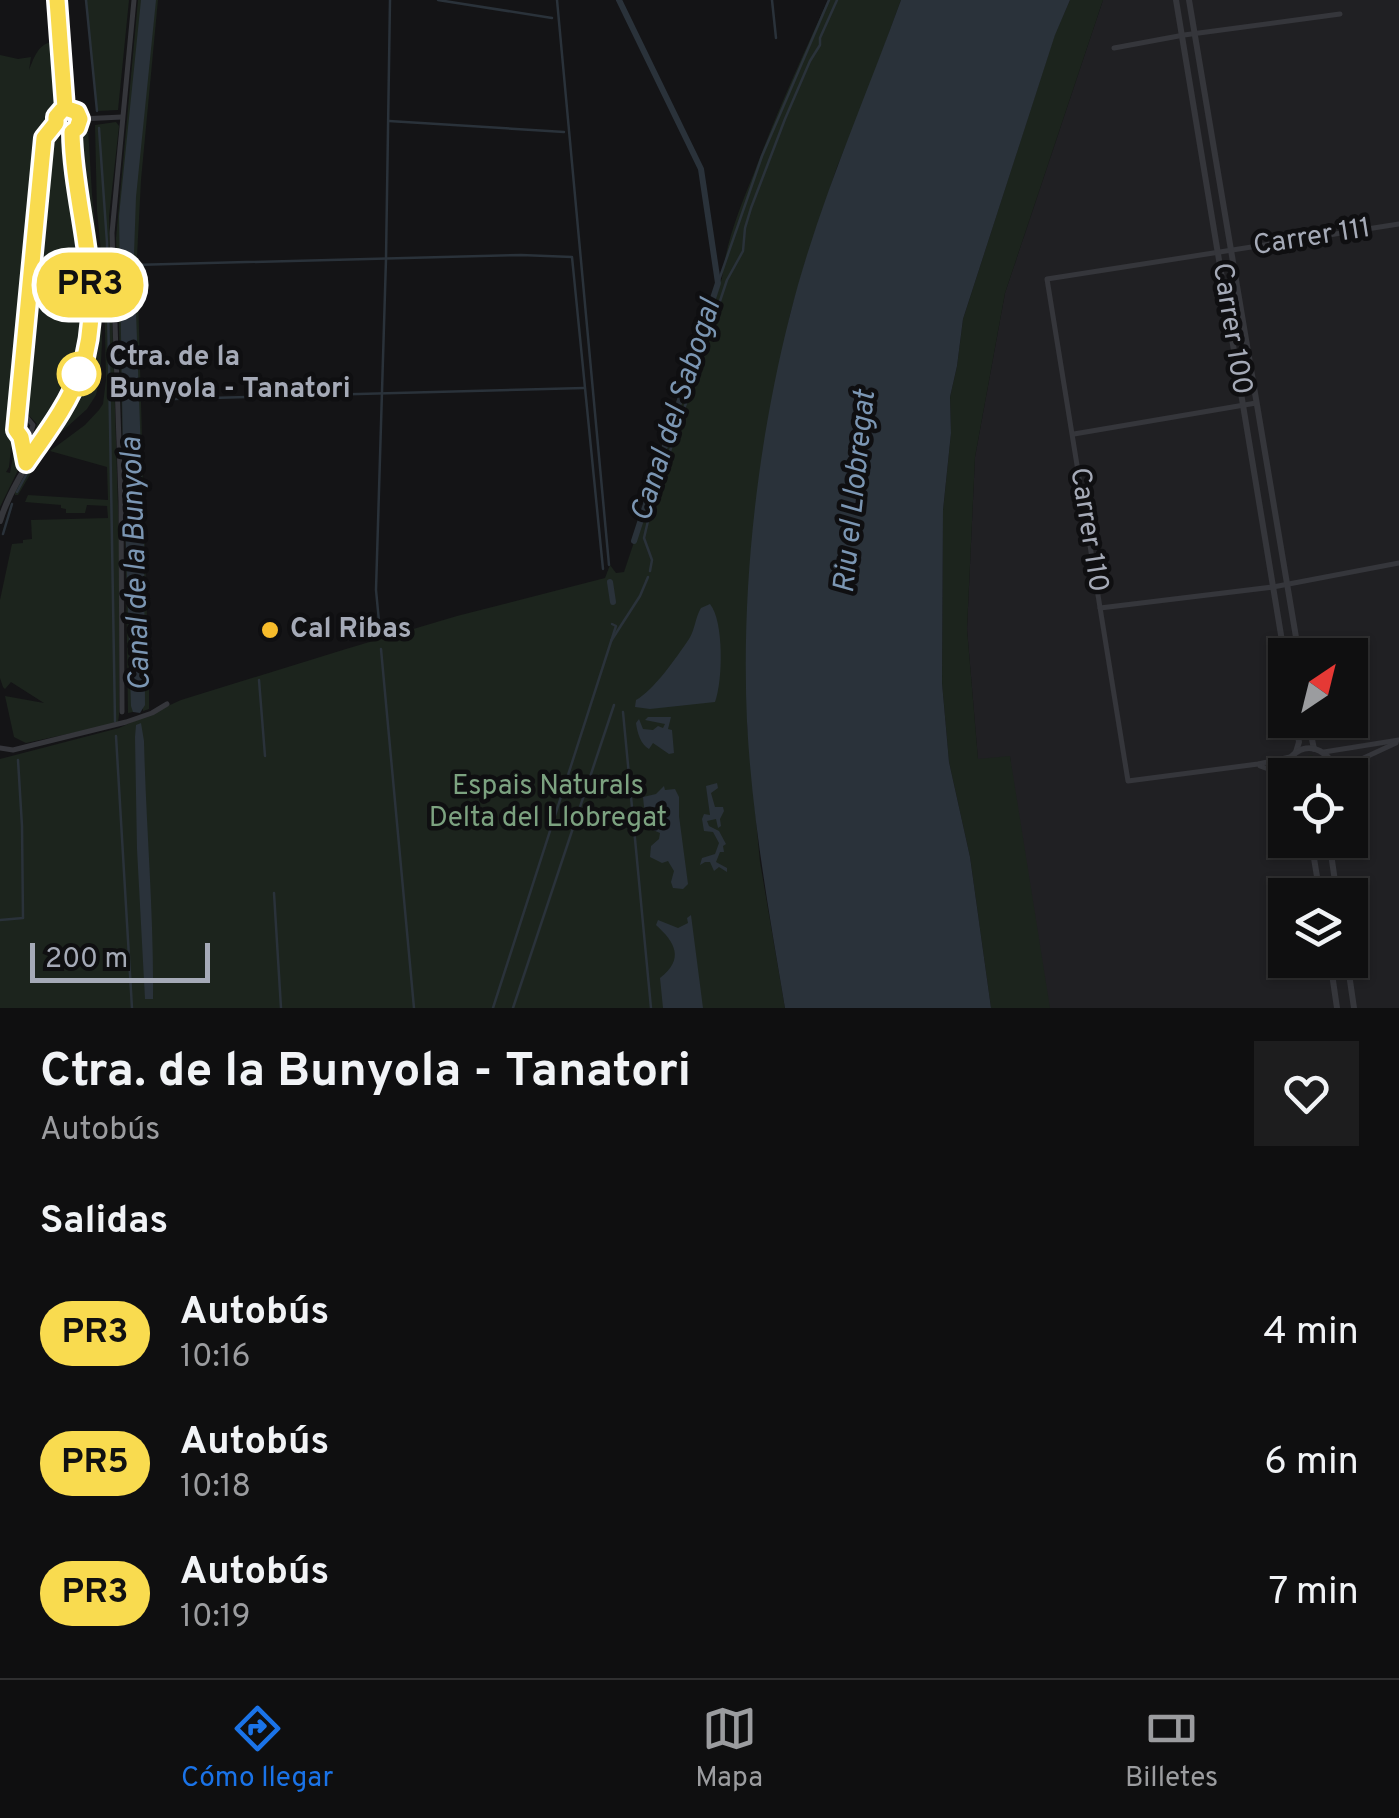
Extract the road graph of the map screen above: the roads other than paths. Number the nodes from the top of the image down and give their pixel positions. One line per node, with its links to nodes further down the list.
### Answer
1 (57, 0): 9 (street)
2 (134, 0): 10 (street)
3 (1176, 0): 7 (street, Carrer 100)
4 (1189, 0): 6 (street, Carrer 100)
5 (1340, 14): 6 (street)
6 (1194, 34): 7 (street); 15 (street, Carrer 100)
7 (1184, 36): 8 (street); 16 (street, Carrer 100)
8 (1114, 48)
9 (65, 108): 11 (street); 12 (street)
10 (122, 117): 11 (street); 32 (street)
11 (80, 119): 13 (street)
12 (56, 123): 13 (street); 20 (street)
13 (69, 132): 23 (street)
14 (1399, 224): 15 (street, Carrer 111)
15 (1230, 252): 16 (street, Carrer 111); 18 (street, Carrer 100)
16 (1218, 254): 17 (street, Carrer 111); 19 (street, Carrer 100)
17 (1047, 279): 21 (street, Carrer 110)
18 (1256, 403): 19 (street); 26 (street, Carrer 100)
19 (1243, 405): 21 (street); 27 (street, Carrer 100)
20 (18, 407): 22 (street); 22 (street)
21 (1074, 434): 28 (street, Carrer 110)
22 (21, 437): 23 (street)
23 (26, 463): 24 (street)
24 (0, 521)
25 (1399, 564): 26 (street)
26 (1288, 583): 27 (street); 30 (street, Carrer 100)
27 (1273, 587): 28 (street); 29 (street, Carrer 100)
28 (1100, 608): 45 (street, Carrer 110)
29 (1282, 638)
30 (1296, 638)
31 (167, 704): 39 (street)
32 (122, 712)
33 (1298, 738): 41 (street)
34 (1312, 738): 38 (street)
35 (0, 740): 39 (street)
36 (1399, 741): 40 (street); 44 (street)
37 (0, 748): 39 (street)
38 (1314, 749): 40 (street); 41 (street)
39 (14, 750)
40 (1326, 752): 43 (street)
41 (1293, 755): 42 (street); 45 (street)
42 (1292, 758)
43 (1330, 758)
44 (1363, 758)
45 (1258, 764): 46 (street)
46 (1268, 769)
47 (1333, 978): 49 (street)
48 (1350, 978): 50 (street)
49 (1337, 1008)
50 (1354, 1008)

